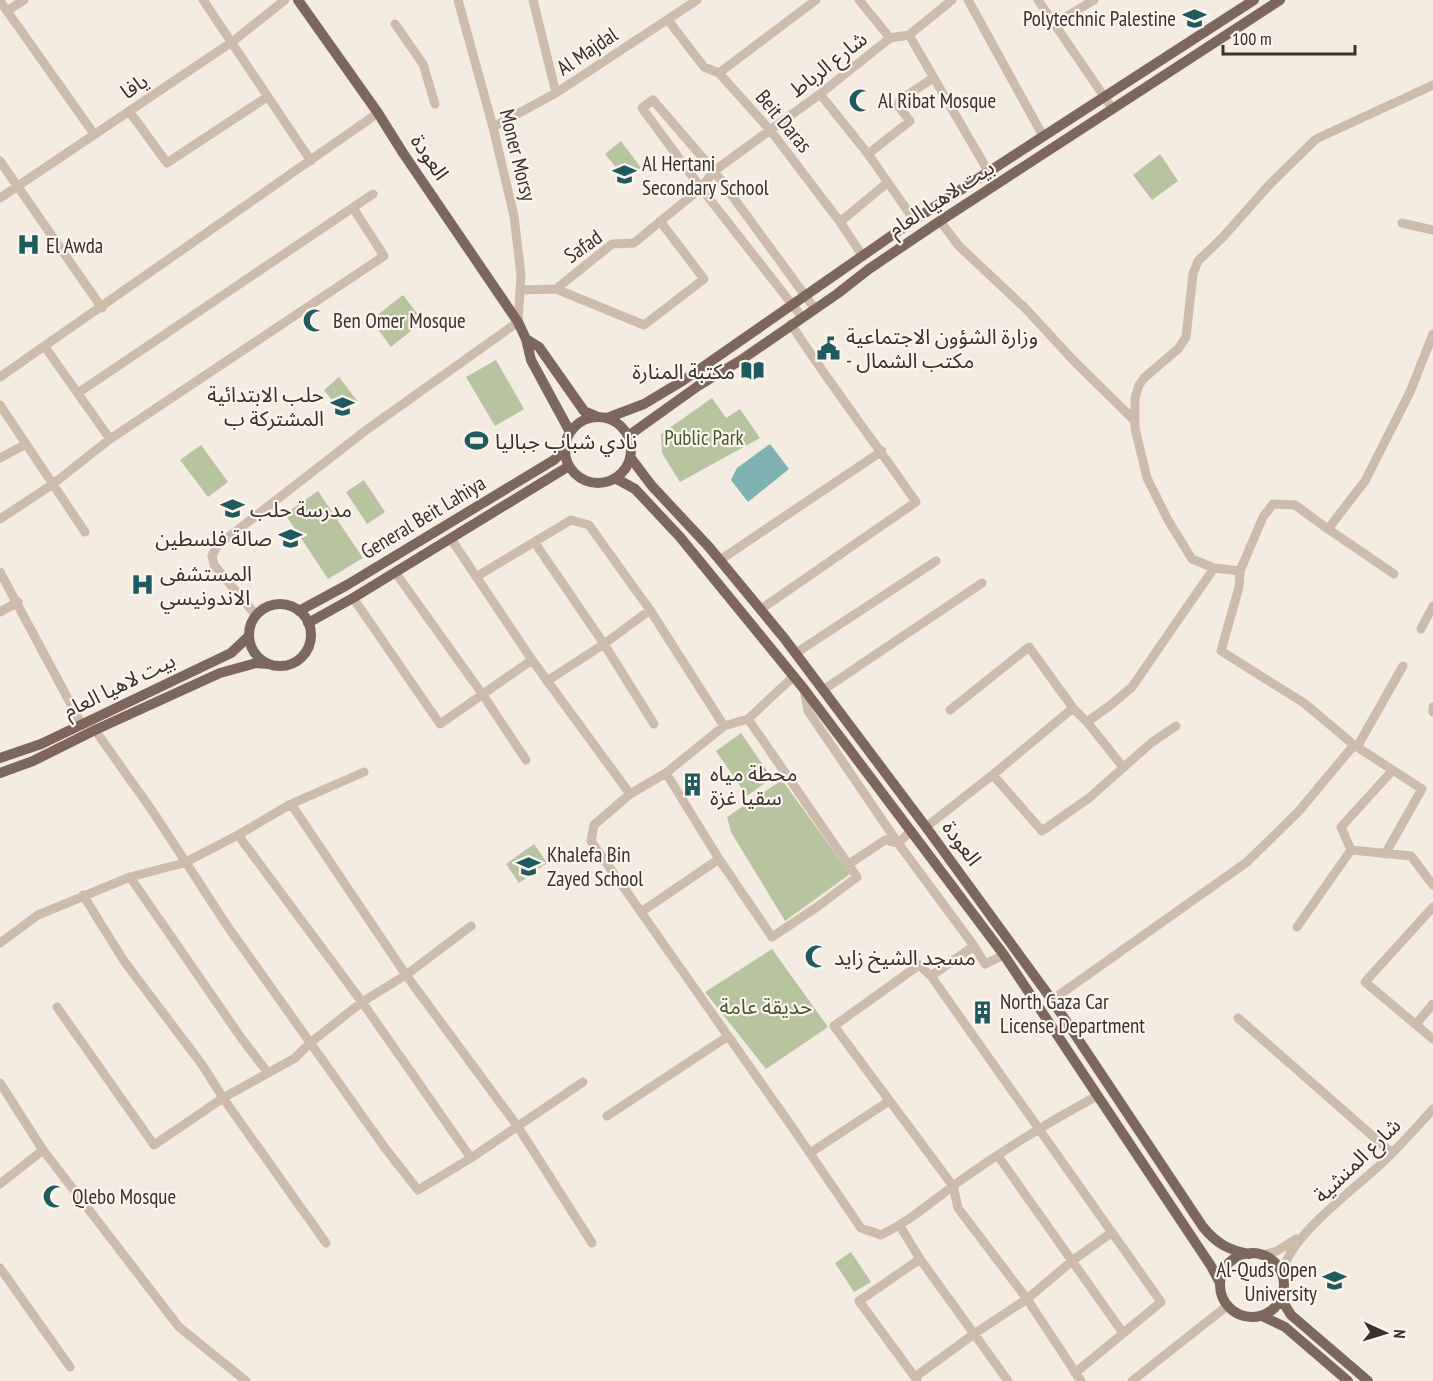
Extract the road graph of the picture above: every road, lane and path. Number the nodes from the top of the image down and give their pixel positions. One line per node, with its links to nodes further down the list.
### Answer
1 (0, 0): 17 (street)
2 (24, 0): 17 (street)
3 (203, 0): 23 (street)
4 (285, 0): 23 (street, يافا)
5 (298, 0): 34 (main road, العودة)
6 (459, 0): 35 (street, Moner Morsy)
7 (533, 0): 27 (street)
8 (697, 0): 18 (street, Al Majdal)
9 (816, 0): 24 (street)
10 (859, 0): 22 (street)
11 (952, 0): 21 (street)
12 (968, 0): 38 (street)
13 (1038, 0): 20 (street)
14 (1094, 0): 20 (street)
15 (1254, 0): 30 (main road, بيت لاهيا العام)
16 (1280, 0): 32 (main road, بيت لاهيا العام)
17 (7, 11): 37 (street)
18 (668, 20): 24 (street, Beit Daras); 27 (street, Al Majdal)
19 (395, 24): 31 (street)
20 (1054, 24): 30 (street)
21 (909, 34): 22 (street, شارع الرباط); 25 (street)
22 (890, 38): 28 (street, شارع الرباط)
23 (232, 42): 29 (street); 33 (street, يافا)
24 (719, 73): 36 (street, Beit Daras)
25 (933, 78): 39 (street); 43 (street)
26 (1433, 85): 73 (street)
27 (556, 93): 35 (street, Al Majdal)
28 (820, 93): 36 (street, شارع الرباط); 39 (street)
29 (267, 97): 33 (street); 41 (street)
30 (1104, 98): 32 (street); 38 (main road, بيت لاهيا العام)
31 (435, 104)
32 (1112, 108): 52 (main road, بيت لاهيا العام)
33 (129, 111): 37 (street, يافا)
34 (378, 113): 41 (street); 64 (main road, العودة)
35 (493, 127): 58 (street, Moner Morsy)
36 (771, 131): 42 (street, شارع الرباط); 53 (street, Beit Daras)
37 (94, 134): 45 (street, يافا)
38 (1043, 136): 43 (main road, بيت لاهيا العام)
39 (868, 154): 44 (street)
40 (0, 161): 45 (street)
41 (311, 161): 61 (street)
42 (714, 171): 46 (street, Safad); 46 (street); 59 (street)
43 (988, 171): 50 (main road, بيت لاهيا العام)
44 (887, 183): 50 (street); 53 (street)
45 (18, 186): 48 (street, يافا); 61 (street)
46 (700, 188): 51 (street, Safad); 60 (street)
47 (373, 194): 49 (street)
48 (0, 198)
49 (352, 208): 70 (street); 76 (street)
50 (914, 220): 56 (main road, بيت لاهيا العام)
51 (660, 221): 57 (street, Safad); 57 (street)
52 (940, 221): 62 (main road, بيت لاهيا العام); 73 (street)
53 (840, 222): 56 (street, Beit Daras)
54 (1402, 223): 55 (street)
55 (1433, 230)
56 (862, 255): 59 (main road, بيت لاهيا العام)
57 (556, 289): 58 (street, Safad)
58 (521, 290): 64 (street, Moner Morsy)
59 (805, 295): 60 (main road, بيت لاهيا العام); 62 (street)
60 (793, 305): 63 (street); 72 (main road, بيت لاهيا العام)
61 (102, 308): 68 (street)
62 (815, 309): 63 (main road, بيت لاهيا العام)
63 (802, 317): 65 (main road, بيت لاهيا العام)
64 (518, 322): 67 (main road, العودة); 106 (street)
65 (791, 324): 75 (main road, بيت لاهيا العام); 79 (street)
66 (1433, 334): 86 (street)
67 (526, 339): 72 (main road, العودة); 74 (main road, العودة)
68 (45, 347): 69 (street); 70 (street)
69 (0, 377)
70 (78, 393): 76 (street)
71 (0, 405): 77 (street)
72 (602, 417): 74 (main road); 75 (main road)
73 (1135, 421): 92 (street)
74 (570, 432): 78 (main road)
75 (628, 436): 80 (main road)
76 (110, 439): 84 (street)
77 (26, 444): 81 (street); 84 (street)
78 (564, 450): 82 (main road); 104 (main road, General Beit Lahiya)
79 (882, 452): 90 (street); 102 (street)
80 (630, 457): 83 (main road); 90 (main road, العودة)
81 (0, 458)
82 (569, 466): 83 (main road); 88 (main road, General Beit Lahiya)
83 (615, 478): 115 (main road, العودة)
84 (53, 484): 85 (street); 87 (street)
85 (0, 519)
86 (1328, 529): 93 (street); 96 (street)
87 (85, 532)
88 (451, 539): 95 (main road, General Beit Lahiya); 97 (street)
89 (535, 543): 97 (street); 103 (street); 110 (street)
90 (720, 560): 102 (main road, العودة)
91 (936, 561): 111 (street)
92 (1214, 568): 93 (street); 125 (street)
93 (1240, 571): 131 (street)
94 (0, 572): 100 (street)
95 (395, 572): 99 (main road, General Beit Lahiya); 119 (street)
96 (1394, 574)
97 (476, 577): 112 (street)
98 (982, 583): 118 (street)
99 (354, 598): 107 (main road, General Beit Lahiya); 119 (street)
100 (18, 602): 105 (street); 127 (street)
101 (1433, 606): 108 (street)
102 (761, 609): 111 (main road, العودة)
103 (650, 610): 110 (street); 128 (street)
104 (299, 611): 106 (main road); 107 (main road)
105 (0, 612)
106 (256, 615): 109 (main road)
107 (308, 623): 113 (main road)
108 (1421, 629)
109 (249, 636): 113 (main road); 127 (main road, بيت لاهيا العام)
110 (604, 644): 116 (street); 126 (street)
111 (796, 652): 118 (main road, العودة)
112 (532, 660): 116 (street); 119 (street)
113 (268, 664): 130 (main road)
114 (1403, 666): 131 (street)
115 (793, 677): 117 (main road, العودة); 124 (street)
116 (547, 681): 140 (street)
117 (804, 689): 143 (main road, العودة); 145 (street)
118 (823, 690): 142 (main road, العودة)
119 (483, 695): 133 (street)
120 (1433, 707): 123 (street)
121 (1073, 708): 122 (street); 125 (street); 139 (street)
122 (950, 710)
123 (1433, 712)
124 (748, 719): 128 (street); 150 (street)
125 (1087, 722): 134 (street)
126 (654, 724)
127 (82, 725): 132 (main road, بيت لاهيا العام)
128 (724, 726): 138 (street)
129 (1176, 726): 134 (street)
130 (95, 730): 137 (main road); 149 (street)
131 (1355, 746): 135 (street); 163 (street)
132 (0, 758)
133 (526, 760)
134 (1123, 767): 139 (street)
135 (1394, 770): 146 (street); 147 (street)
136 (364, 772): 141 (street)
137 (0, 773)
138 (666, 773): 140 (street); 148 (street)
139 (993, 775): 142 (street)
140 (630, 794): 155 (street)
141 (291, 804): 144 (street); 161 (street)
142 (926, 827): 163 (main road, العودة)
143 (911, 831): 145 (street); 160 (main road, العودة)
144 (238, 835): 149 (street); 164 (street)
145 (898, 843): 150 (street); 159 (street)
146 (1351, 850): 147 (street); 157 (street)
147 (1385, 854): 152 (street)
148 (719, 859): 150 (street); 155 (street)
149 (184, 862): 151 (street); 171 (street)
150 (849, 864)
151 (130, 877): 153 (street); 172 (street)
152 (1433, 885)
153 (83, 896): 158 (street); 176 (street)
154 (1433, 907): 168 (street)
155 (641, 912): 169 (street)
156 (471, 926): 161 (street)
157 (1297, 927)
158 (0, 943)
159 (974, 946): 160 (street); 162 (street)
160 (1004, 955): 175 (main road, العودة)
161 (406, 975): 164 (street); 180 (street)
162 (931, 976): 177 (street); 181 (street)
163 (1052, 1000): 194 (main road, العودة)
164 (362, 1002): 171 (street); 186 (street)
165 (1433, 1004): 168 (street)
166 (57, 1007): 176 (street)
167 (1238, 1018): 184 (street)
168 (1416, 1024): 170 (street)
169 (728, 1036): 179 (street); 183 (street)
170 (1433, 1040)
171 (310, 1043): 172 (street); 186 (street)
172 (268, 1073): 176 (street)
173 (583, 1082): 180 (street)
174 (0, 1083): 182 (street)
175 (1097, 1096): 181 (street); 200 (main road, العودة)
176 (223, 1098): 192 (street)
177 (889, 1101): 183 (street); 188 (street)
178 (1433, 1109): 184 (street, شارع المنشية)
179 (607, 1116)
180 (518, 1127): 186 (street); 193 (street)
181 (1038, 1129): 185 (street); 190 (street)
182 (43, 1150): 187 (street); 210 (street)
183 (810, 1153): 189 (street)
184 (1392, 1153): 191 (street, شارع المنشية)
185 (998, 1156): 188 (street); 197 (street)
186 (471, 1158)
187 (0, 1184)
188 (953, 1186): 189 (street); 201 (street)
189 (900, 1226): 196 (street)
190 (1111, 1233): 197 (street); 205 (street)
191 (1304, 1234): 195 (street, شارع المنشية); 199 (street, شارع المنشية)
192 (326, 1243)
193 (592, 1243)
194 (1249, 1254): 195 (main road); 200 (main road)
195 (1262, 1255): 199 (main road)
196 (920, 1259): 206 (street); 209 (street)
197 (1072, 1261): 201 (street); 205 (street)
198 (0, 1268): 207 (street)
199 (1282, 1275): 202 (main road)
200 (1220, 1283): 203 (main road)
201 (1027, 1299): 206 (street); 208 (street)
202 (1281, 1299): 204 (main road); 215 (main road)
203 (1227, 1306): 204 (main road); 213 (street)
204 (1262, 1316): 214 (main road)
205 (1123, 1333): 208 (street)
206 (974, 1334): 209 (street); 211 (street)
207 (70, 1367)
208 (1075, 1372): 212 (street)
209 (916, 1379)
210 (246, 1381)
211 (1008, 1381)
212 (1081, 1381)
213 (1132, 1381)
214 (1348, 1381)
215 (1368, 1381)

